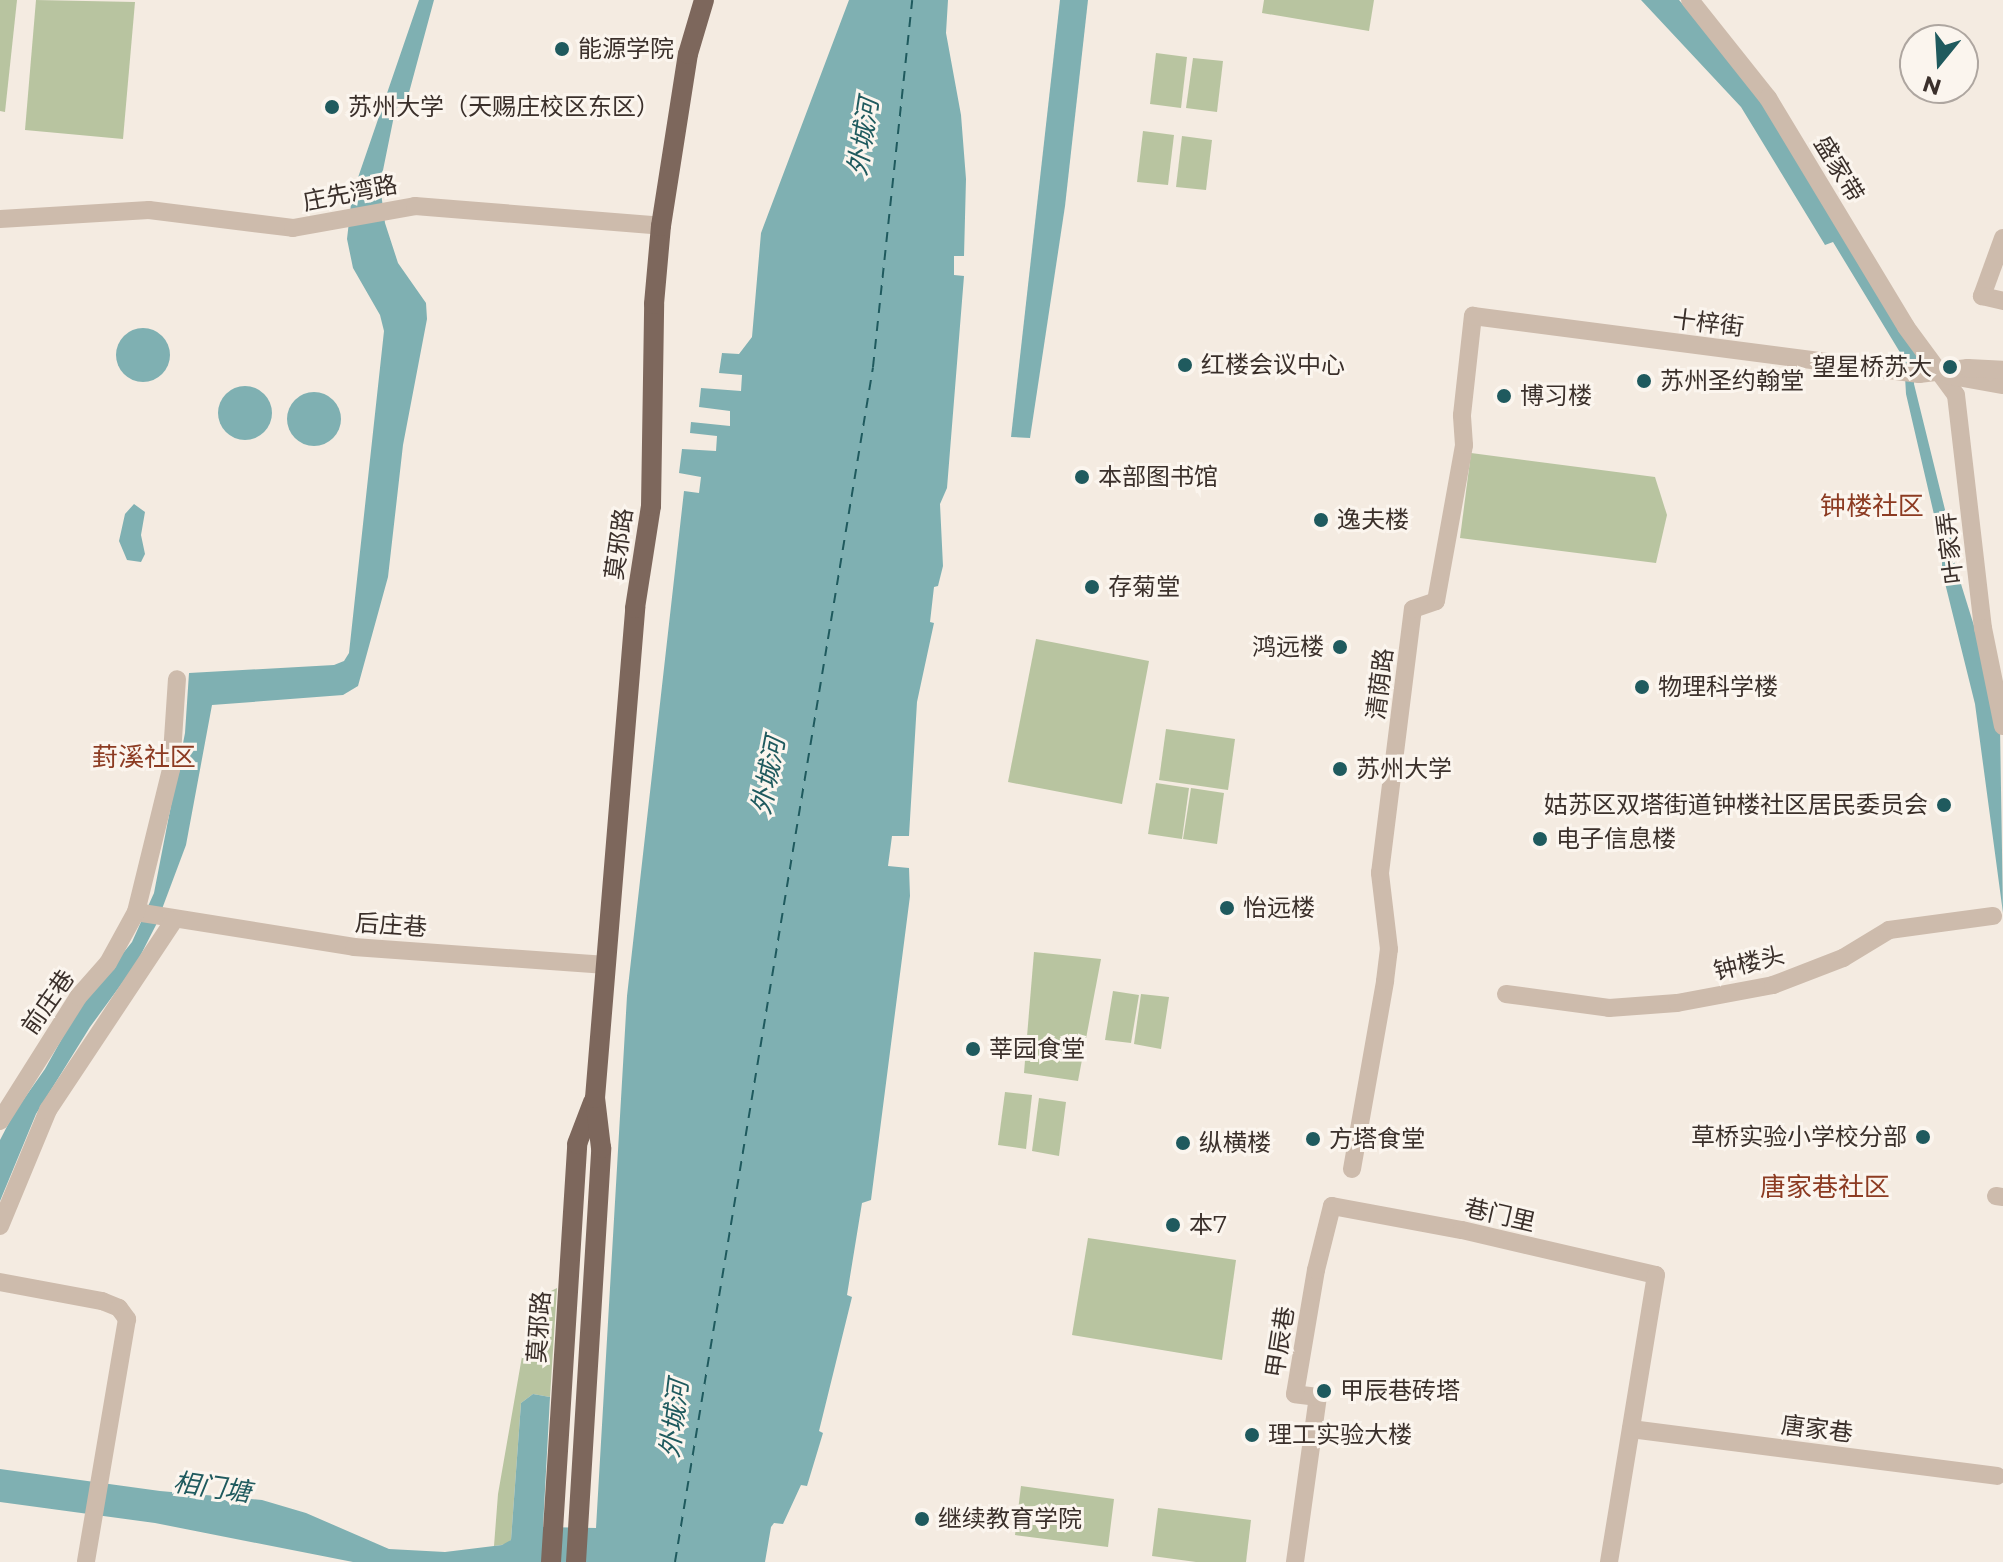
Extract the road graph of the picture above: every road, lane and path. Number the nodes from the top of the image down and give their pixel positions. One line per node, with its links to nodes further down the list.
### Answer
1 (704, 0): 4 (main road, 莫邪路)
2 (1690, 0): 9 (street, 盛家带)
3 (0, 219): 4 (street, 庄先湾路)
4 (661, 226): 17 (main road, 莫邪路)
5 (2003, 238): 6 (street)
6 (2003, 301)
7 (1473, 316): 9 (street, 十梓街); 21 (street, 清荫路)
8 (2003, 370): 9 (street, 十梓街)
9 (1928, 372): 10 (street, 十梓街); 12 (street, 叶家弄)
10 (2003, 385)
11 (177, 679): 14 (street, 前庄巷)
12 (2001, 700): 13 (street, 叶家弄)
13 (2003, 726)
14 (136, 912): 16 (street, 后庄巷); 20 (street, 前庄巷)
15 (1993, 916): 18 (street, 钟楼头)
16 (170, 919): 17 (street, 后庄巷); 23 (street)
17 (606, 965): 19 (main road, 莫邪路)
18 (1506, 994)
19 (595, 1098): 28 (main road, 莫邪路); 29 (main road, 莫邪路)
20 (0, 1121)
21 (1352, 1169)
22 (1332, 1206): 25 (street, 巷门里); 30 (street, 甲辰巷)
23 (0, 1226)
24 (0, 1282): 27 (street)
25 (1631, 1429): 26 (street, 唐家巷); 31 (street)
26 (1997, 1476)
27 (86, 1562)
28 (551, 1562)
29 (576, 1562)
30 (1295, 1562)
31 (1609, 1562)

